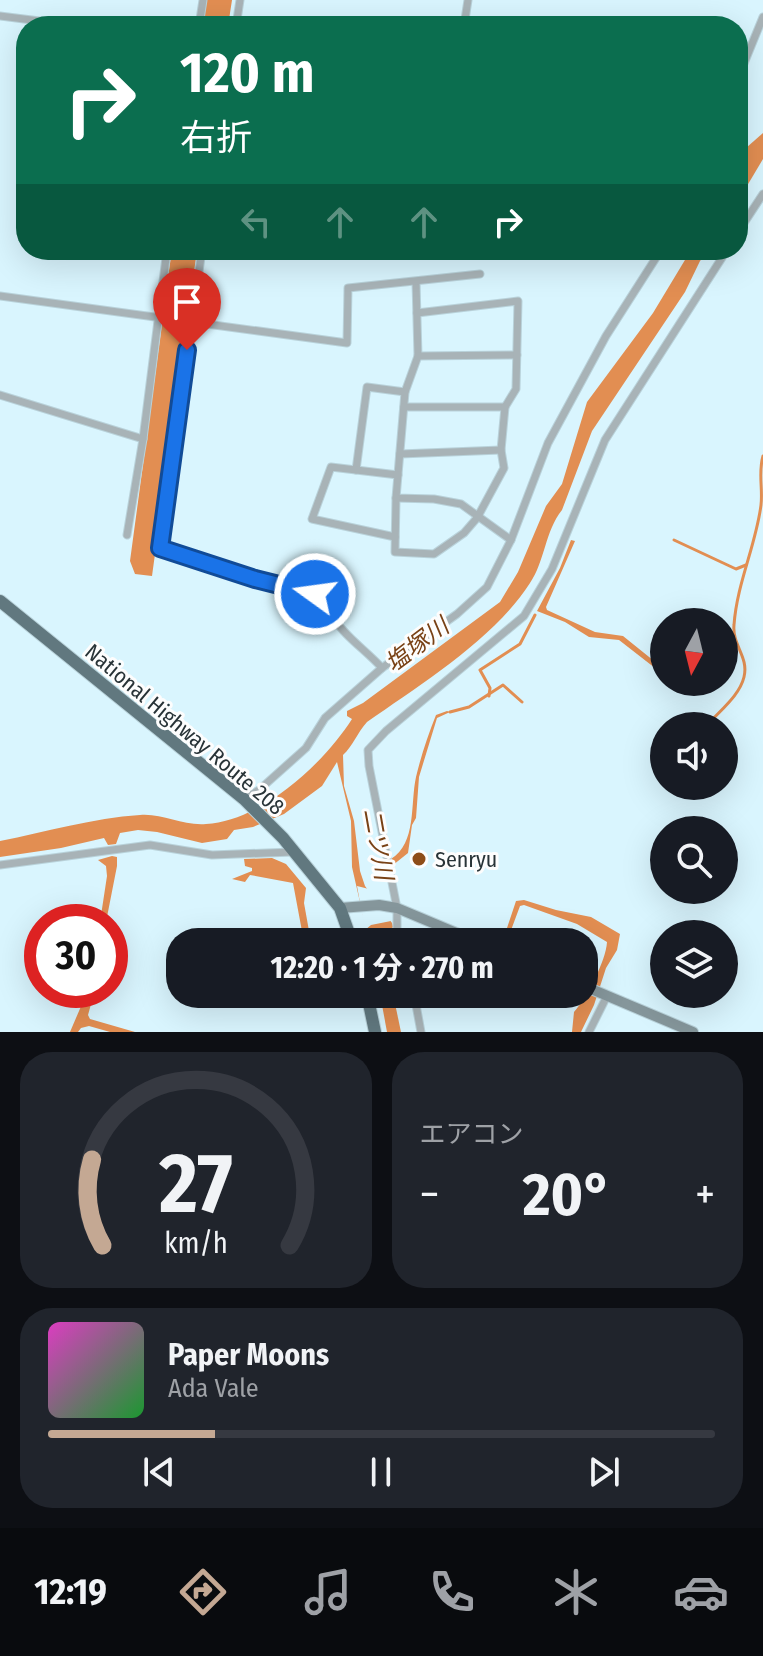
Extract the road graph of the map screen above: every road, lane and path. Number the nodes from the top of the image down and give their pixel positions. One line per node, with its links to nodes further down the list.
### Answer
1 (763, 17): 2 (street)
2 (748, 54)
3 (763, 194): 4 (street)
4 (748, 217)
5 (166, 260): 13 (street)
6 (200, 260): 14 (street)
7 (655, 260): 30 (street)
8 (721, 260): 37 (street)
9 (480, 274): 10 (street)
10 (416, 282): 12 (street); 14 (street)
11 (0, 296): 13 (street)
12 (417, 313): 15 (street); 16 (street)
13 (158, 318): 14 (street); 21 (street)
14 (191, 322): 32 (street)
15 (517, 355): 16 (street); 20 (street)
16 (418, 356): 17 (street)
17 (405, 392): 19 (street); 24 (street)
18 (0, 395): 21 (street)
19 (404, 407): 20 (street); 23 (street)
20 (505, 407): 22 (street)
21 (143, 439): 28 (street)
22 (501, 450): 23 (street); 27 (street)
23 (400, 454): 25 (street)
24 (356, 470): 25 (street); 29 (street)
25 (398, 475): 26 (street)
26 (396, 498): 27 (street); 29 (street)
27 (477, 518): 29 (street); 30 (street)
28 (127, 535)
29 (395, 537)
30 (511, 540): 32 (street)
31 (0, 601): 33 (highway, National Highway Route 208)
32 (382, 668): 33 (street)
33 (244, 799): 34 (highway, National Highway Route 208)
34 (296, 852): 35 (street); 36 (highway, National Highway Route 208)
35 (0, 865)
36 (340, 908): 37 (main road); 38 (highway, National Highway Route 208)
37 (392, 908): 39 (street); 40 (main road)
38 (347, 928)
39 (395, 928)
40 (443, 928)
41 (598, 992): 42 (main road)
42 (604, 995): 47 (street); 48 (main road)
43 (370, 1008): 45 (highway)
44 (417, 1008): 46 (street)
45 (375, 1032)
46 (421, 1032)
47 (589, 1032)
48 (693, 1032)

